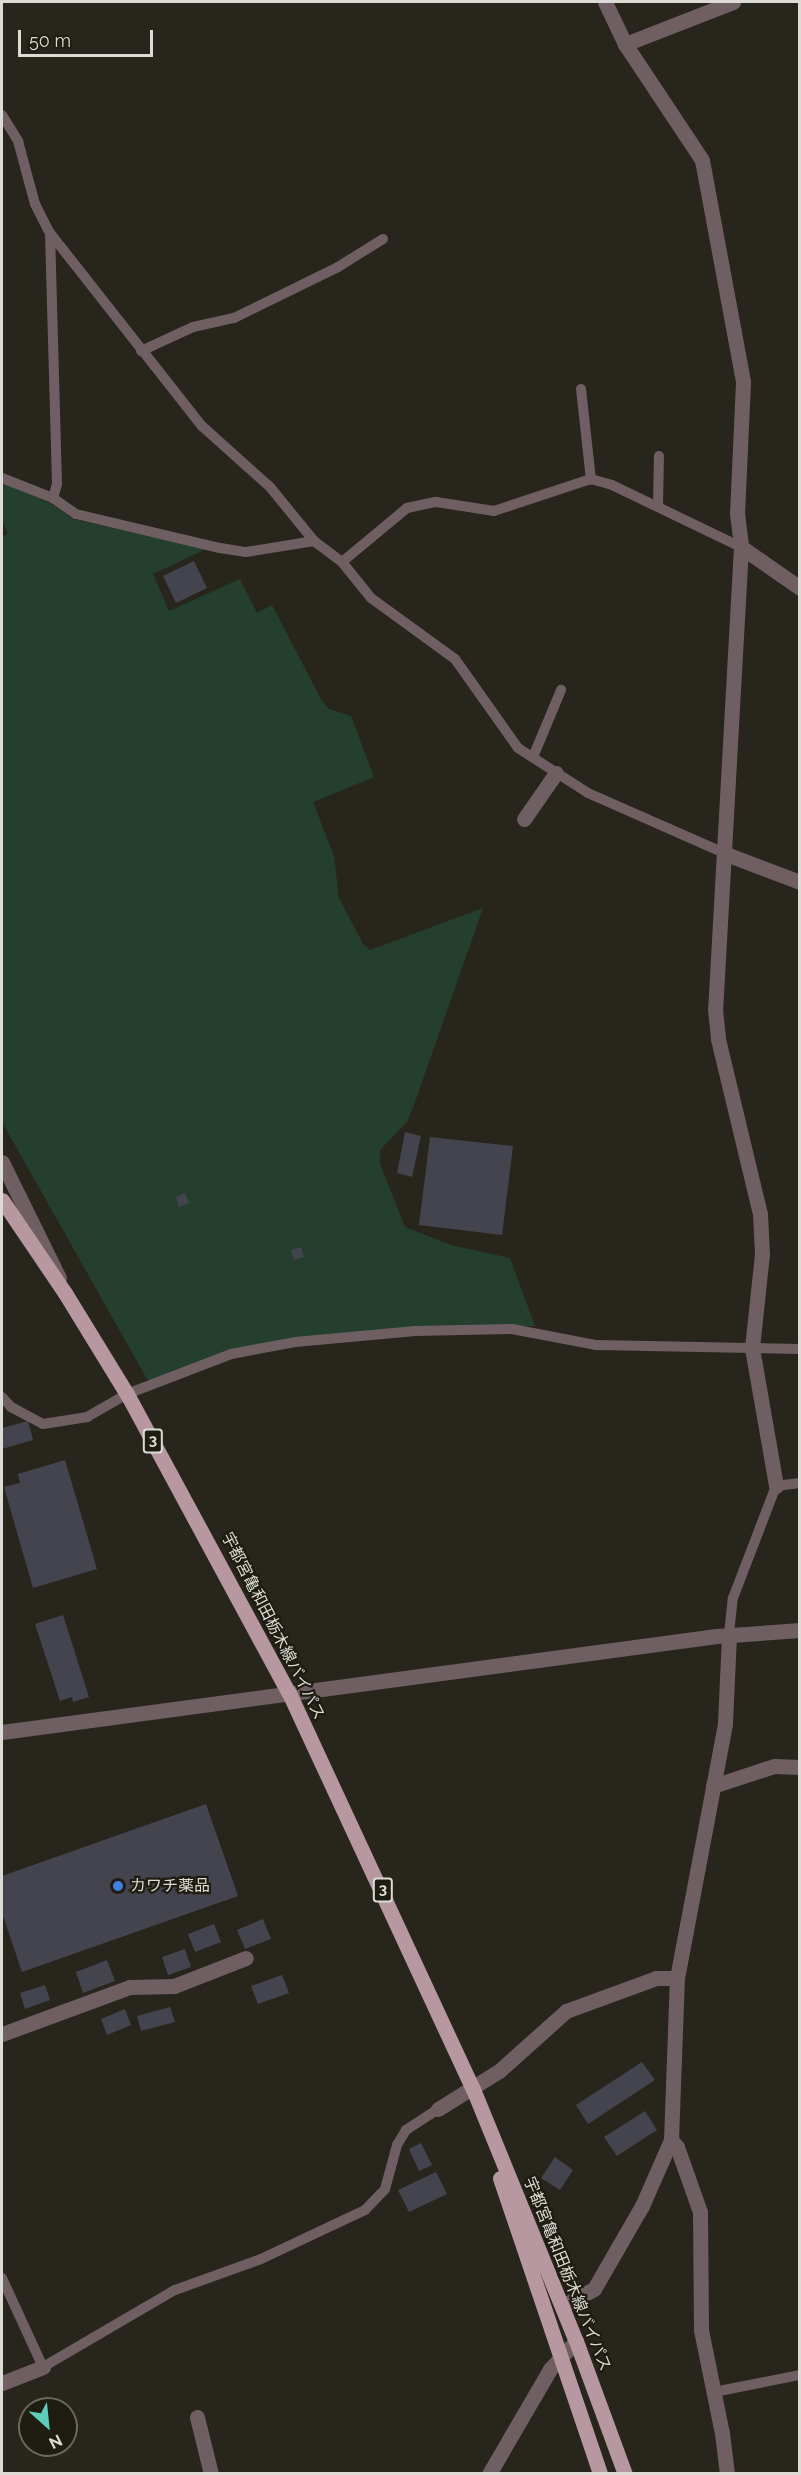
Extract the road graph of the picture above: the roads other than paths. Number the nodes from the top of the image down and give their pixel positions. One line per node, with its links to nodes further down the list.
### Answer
1 (605, 2): 3 (street)
2 (733, 2): 3 (street)
3 (625, 44): 15 (street)
4 (2, 115): 5 (lane)
5 (50, 233): 7 (lane); 12 (lane)
6 (383, 239): 7 (lane)
7 (141, 351): 14 (lane)
8 (581, 389): 11 (lane)
9 (659, 456): 13 (lane)
10 (2, 478): 12 (lane)
11 (591, 479): 13 (lane); 16 (lane)
12 (53, 498): 14 (lane)
13 (658, 506): 15 (lane)
14 (314, 541): 16 (lane)
15 (741, 547): 17 (street); 22 (street)
16 (342, 562): 19 (lane)
17 (800, 588)
18 (561, 690): 19 (lane)
19 (533, 757): 20 (lane)
20 (556, 773): 21 (street); 22 (lane)
21 (524, 819)
22 (726, 854): 23 (street); 28 (street)
23 (800, 882)
24 (2, 1162): 27 (street)
25 (2, 1200): 26 (main road, 宇都宮亀和田栃木線バイパス / 3)
26 (6, 1216): 27 (main road, 宇都宮亀和田栃木線バイパス / 3)
27 (66, 1293): 30 (main road, 宇都宮亀和田栃木線バイパス / 3)
28 (752, 1348): 29 (lane); 30 (lane); 33 (street)
29 (800, 1349)
30 (127, 1395): 31 (lane); 36 (main road, 宇都宮亀和田栃木線バイパス / 3)
31 (2, 1397)
32 (800, 1483): 33 (lane)
33 (776, 1486): 35 (lane)
34 (800, 1630): 35 (street)
35 (729, 1634): 36 (street); 39 (street)
36 (289, 1693): 37 (street); 43 (main road, 宇都宮亀和田栃木線バイパス / 3)
37 (2, 1732)
38 (800, 1767): 39 (street)
39 (713, 1786): 41 (street)
40 (246, 1958): 42 (street)
41 (677, 1978): 43 (street); 45 (street)
42 (2, 2034)
43 (473, 2090): 44 (street); 47 (main road, 宇都宮亀和田栃木線バイパス / 3); 49 (main road, 宇都宮亀和田栃木線バイパス / 3)
44 (438, 2109): 50 (lane)
45 (671, 2140): 47 (street); 53 (street)
46 (2, 2278): 50 (lane)
47 (562, 2307): 48 (main road, 宇都宮亀和田栃木線バイパス / 3)
48 (576, 2341): 49 (street); 58 (main road, 宇都宮亀和田栃木線バイパス / 3)
49 (560, 2356): 56 (street); 57 (main road, 宇都宮亀和田栃木線バイパス / 3)
50 (43, 2367): 52 (street)
51 (800, 2375): 53 (lane)
52 (2, 2382)
53 (714, 2392): 59 (street)
54 (197, 2417): 55 (street)
55 (211, 2474)
56 (489, 2474)
57 (600, 2474)
58 (625, 2474)
59 (727, 2474)

